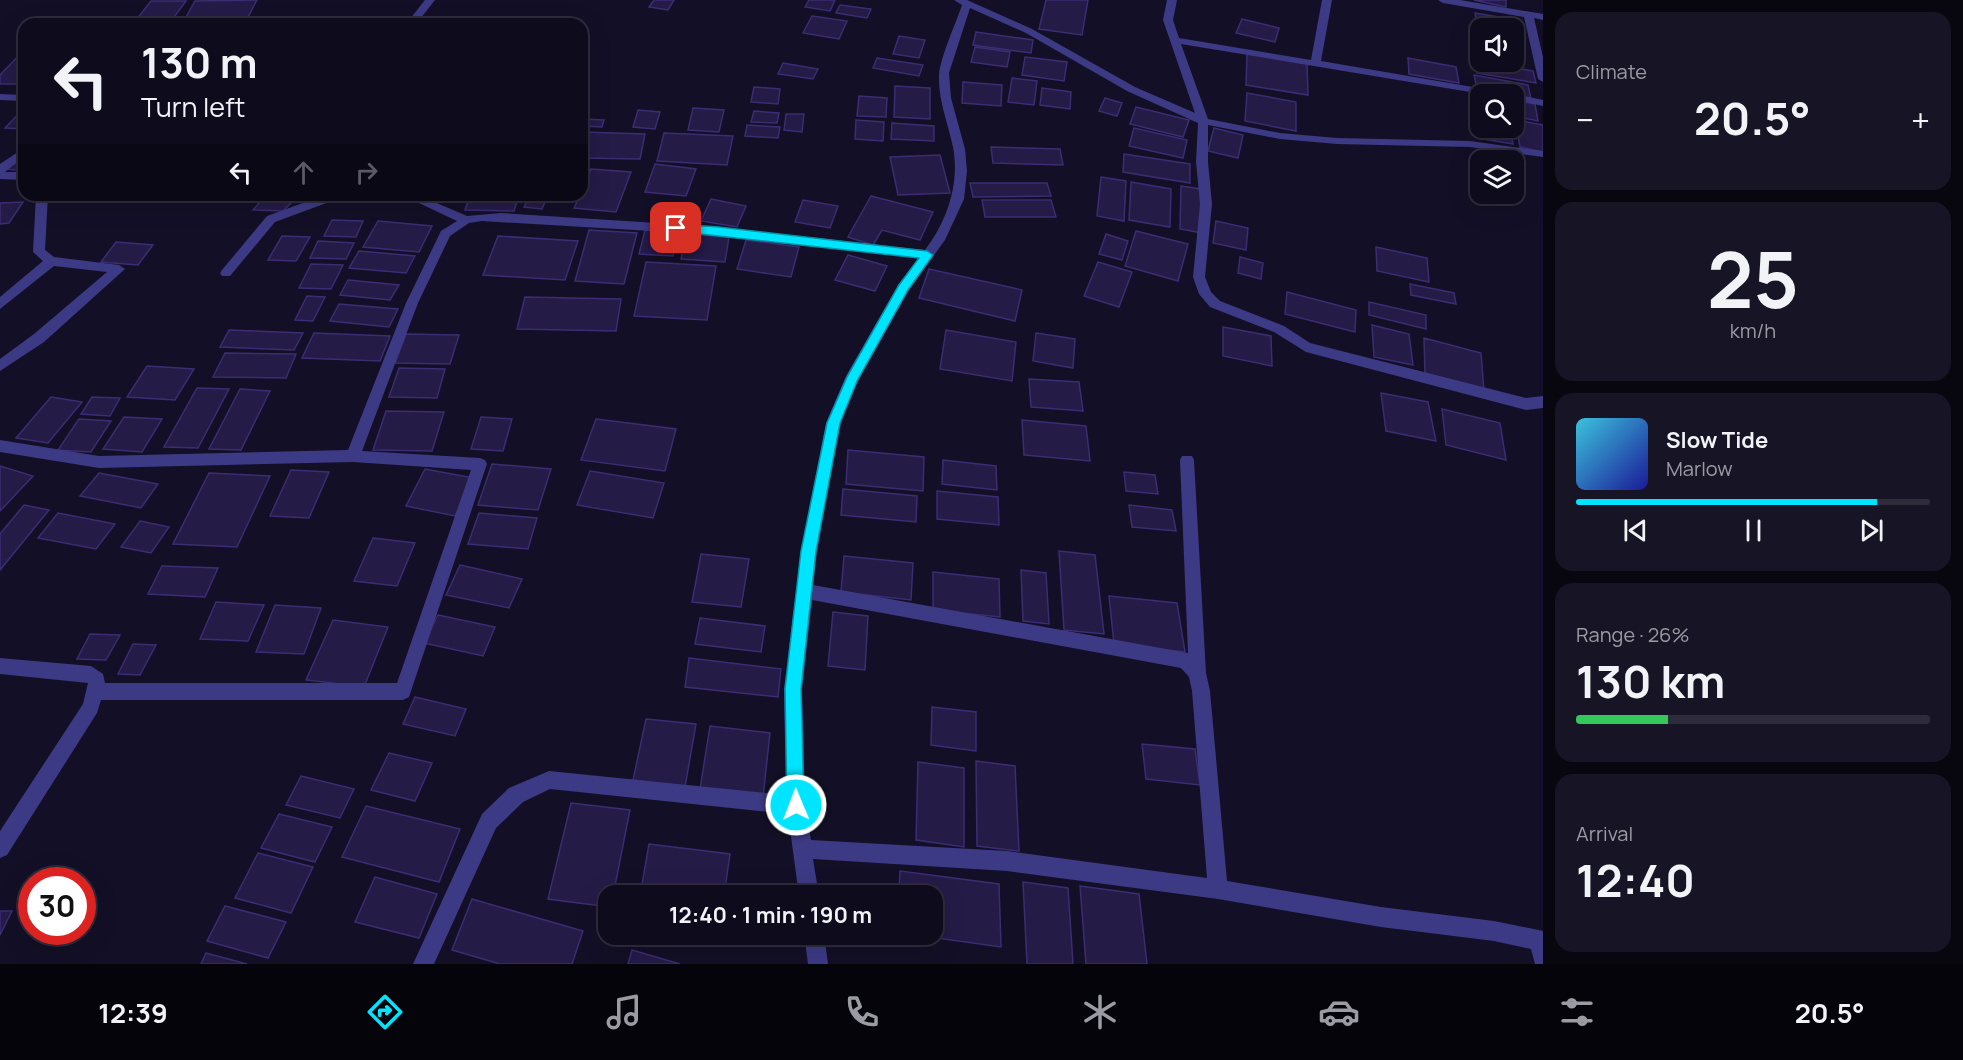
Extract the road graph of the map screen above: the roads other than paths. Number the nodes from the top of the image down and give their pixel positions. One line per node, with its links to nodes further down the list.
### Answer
1 (430, 0): 8 (street)
2 (1172, 0): 9 (street)
3 (1327, 0): 10 (street)
4 (1443, 0): 6 (street)
5 (962, 2): 17 (street); 27 (street)
6 (1528, 14): 7 (street); 11 (street)
7 (1543, 17)
8 (416, 18)
9 (1175, 40): 10 (street); 17 (street)
10 (1316, 62): 12 (street)
11 (1543, 79)
12 (1470, 89)
13 (0, 97): 14 (street)
14 (18, 98)
15 (1524, 100): 16 (street)
16 (1543, 103)
17 (1203, 120): 18 (street); 32 (street)
18 (1543, 154)
19 (18, 156): 20 (street)
20 (0, 170)
21 (0, 175): 22 (street)
22 (18, 176)
23 (42, 201): 28 (street)
24 (320, 201): 29 (street)
25 (422, 201): 26 (street)
26 (466, 220): 27 (street); 34 (street)
27 (927, 255): 36 (street)
28 (51, 261): 30 (street); 31 (street)
29 (226, 273)
30 (0, 304)
31 (0, 366)
32 (1543, 402)
33 (0, 446): 34 (street)
34 (353, 456): 39 (street)
35 (1187, 459): 38 (street)
36 (804, 591): 38 (street); 40 (street)
37 (0, 666): 39 (street)
38 (1197, 673): 44 (street)
39 (96, 692): 41 (street)
40 (796, 805): 42 (street); 47 (street)
41 (0, 848)
42 (804, 849): 43 (street); 44 (street)
43 (808, 885)
44 (1218, 889): 46 (street)
45 (815, 945): 48 (street)
46 (1542, 947)
47 (423, 964)
48 (818, 964)

